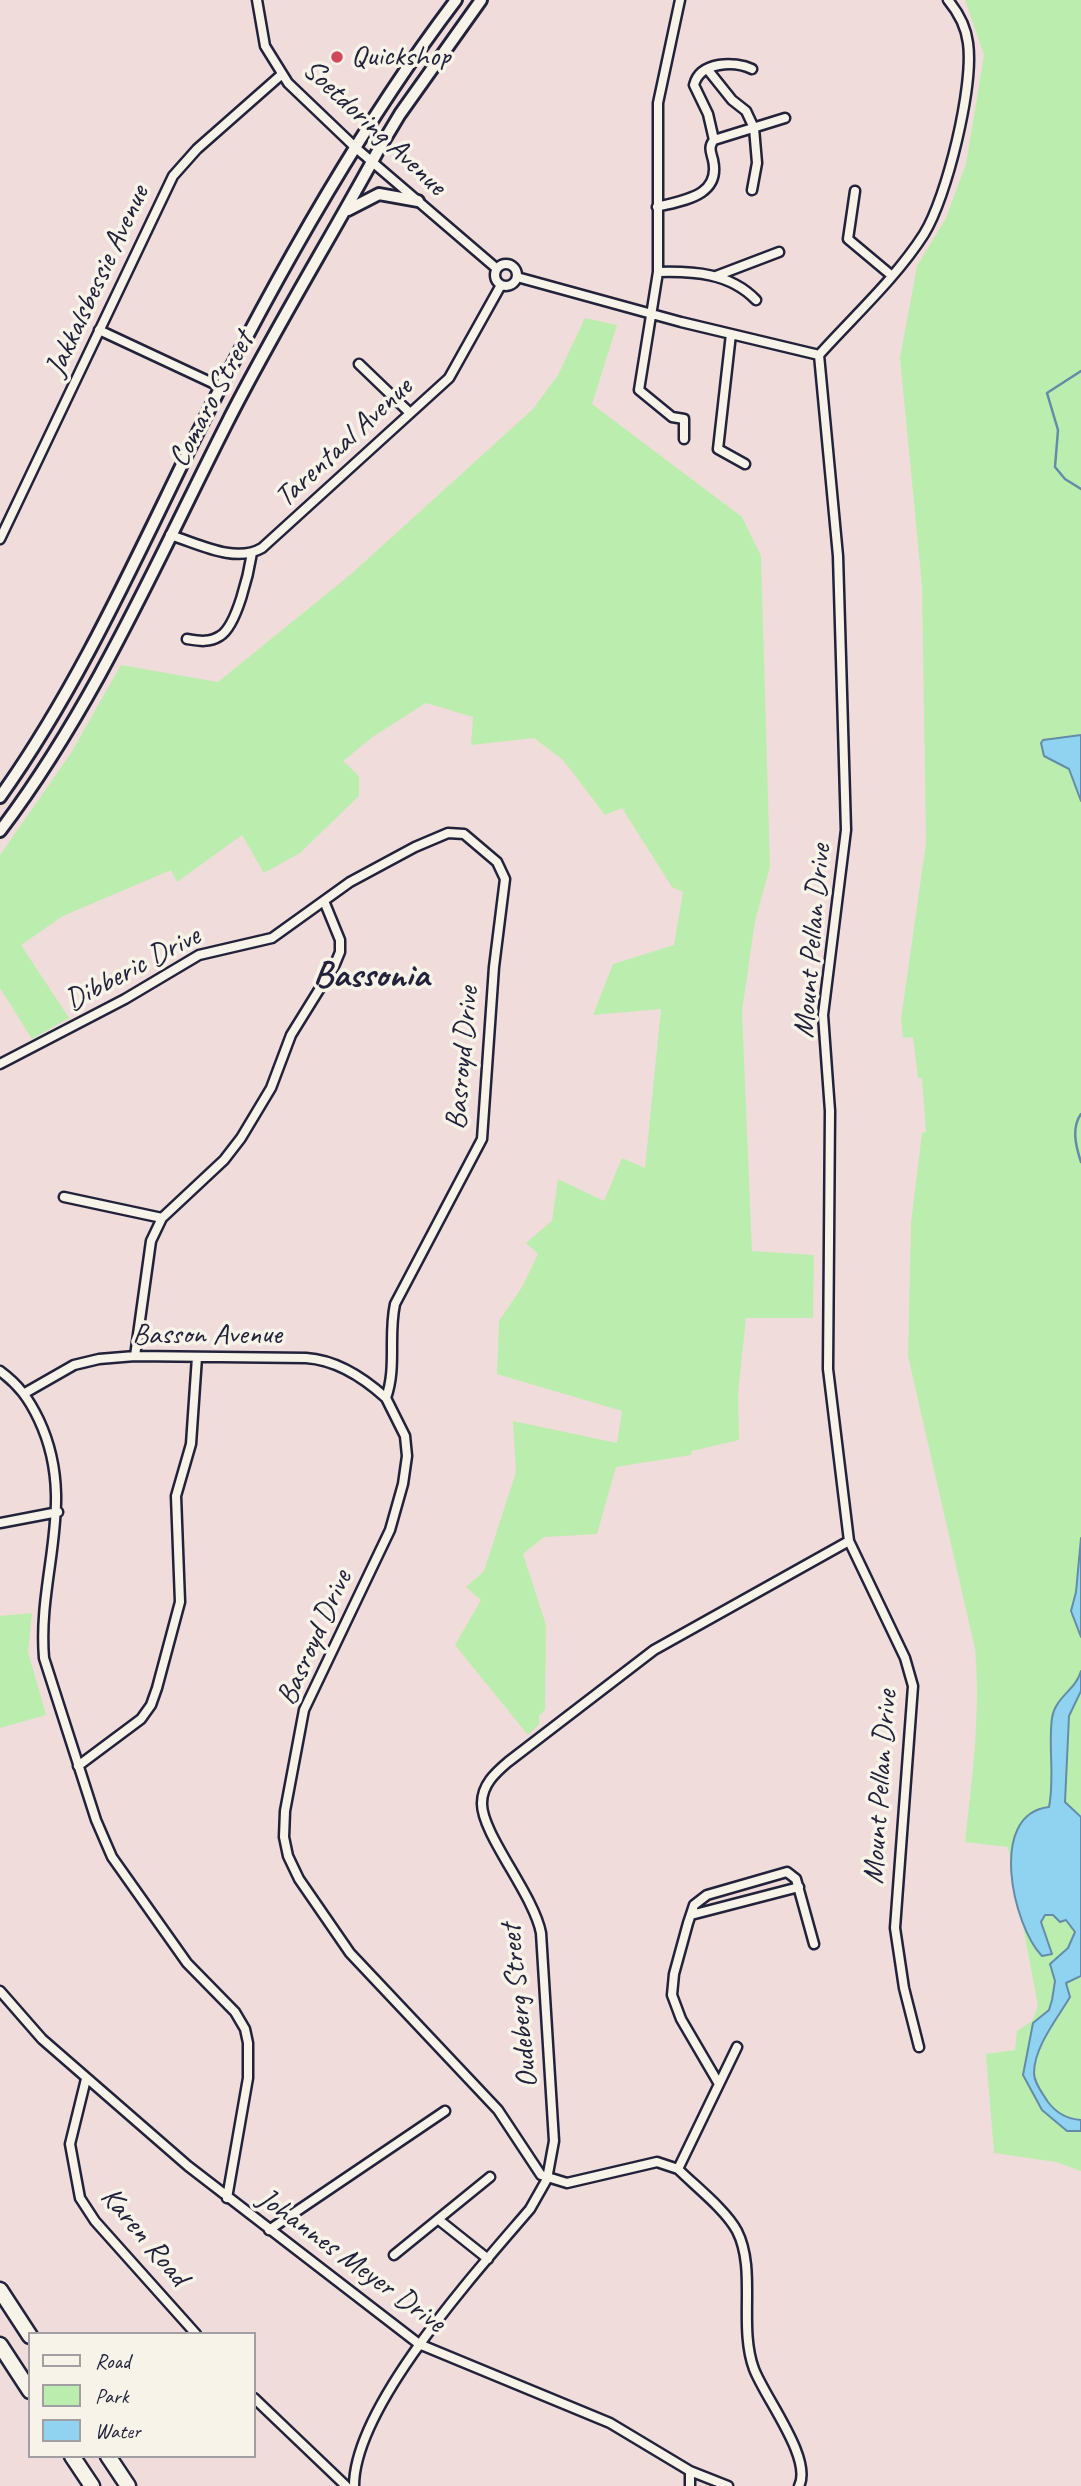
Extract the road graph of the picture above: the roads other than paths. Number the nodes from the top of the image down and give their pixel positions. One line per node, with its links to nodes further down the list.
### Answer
1 (257, 0): 8 (street, Soetdoring Avenue)
2 (456, 0): 12 (street, Comaro Street)
3 (481, 0): 13 (street, Comaro Street)
4 (680, 0): 17 (street)
5 (948, 0): 22 (street)
6 (708, 69): 7 (street); 10 (street); 11 (street)
7 (752, 69)
8 (281, 75): 12 (street, Soetdoring Avenue); 28 (street, Jakkalsbessie Avenue)
9 (785, 118): 10 (street)
10 (754, 128): 11 (street); 14 (street)
11 (714, 140): 17 (street)
12 (356, 148): 13 (street, Soetdoring Avenue); 32 (street, Comaro Street)
13 (372, 161): 16 (street, Soetdoring Avenue); 18 (street, Comaro Street)
14 (752, 190)
15 (855, 191): 22 (street)
16 (418, 201): 18 (street); 20 (street, Soetdoring Avenue)
17 (657, 207): 21 (street)
18 (346, 211): 36 (street, Comaro Street)
19 (779, 253): 23 (street)
20 (496, 268): 24 (street); 25 (street)
21 (658, 272): 23 (street); 27 (street)
22 (891, 275): 30 (street)
23 (715, 276): 26 (street)
24 (517, 277): 25 (street); 27 (street)
25 (501, 285): 33 (street, Tarentaal Avenue)
26 (756, 300)
27 (654, 315): 29 (street); 34 (street)
28 (99, 330): 32 (street); 37 (street, Jakkalsbessie Avenue)
29 (731, 334): 30 (street); 35 (street)
30 (819, 355): 54 (street, Mount Pellan Drive)
31 (359, 364): 33 (street)
32 (221, 387): 40 (street, Comaro Street)
33 (410, 413): 38 (street, Tarentaal Avenue)
34 (684, 439)
35 (745, 464)
36 (170, 535): 38 (street); 41 (street, Comaro Street)
37 (0, 539)
38 (252, 553): 39 (street)
39 (187, 639)
40 (0, 797)
41 (0, 831)
42 (472, 840): 43 (street, Dibberic Drive); 51 (street, Basroyd Drive)
43 (324, 901): 44 (street, Dibberic Drive); 46 (street)
44 (0, 1064)
45 (64, 1197): 46 (street)
46 (162, 1219): 47 (street)
47 (135, 1356): 48 (street, Basson Avenue); 50 (street, Basson Avenue)
48 (197, 1357): 51 (street, Basson Avenue); 55 (street)
49 (0, 1371): 50 (street)
50 (25, 1394): 52 (street)
51 (386, 1398): 67 (street, Basroyd Drive)
52 (58, 1512): 53 (street); 55 (street)
53 (0, 1523)
54 (849, 1541): 61 (street, Mount Pellan Drive); 67 (street, Oudeberg Street)
55 (78, 1766): 68 (street)
56 (799, 1887): 57 (street); 57 (street); 58 (street)
57 (691, 1915): 63 (street)
58 (814, 1944)
59 (0, 1992): 62 (street, Johannes Meyer Drive)
60 (737, 2047): 63 (street)
61 (919, 2047)
62 (86, 2079): 68 (street, Johannes Meyer Drive); 74 (street, Karen Road)
63 (719, 2084): 65 (street)
64 (445, 2110): 70 (street)
65 (678, 2169): 67 (street); 83 (street)
66 (490, 2177): 69 (street)
67 (547, 2179): 72 (street, Oudeberg Street)
68 (227, 2198): 70 (street, Johannes Meyer Drive)
69 (439, 2220): 71 (street); 72 (street)
70 (269, 2230): 76 (street, Johannes Meyer Drive)
71 (394, 2255)
72 (488, 2259): 76 (street, Oudeberg Street)
73 (0, 2290): 75 (highway)
74 (195, 2332)
75 (28, 2333)
76 (419, 2344): 82 (street, Johannes Meyer Drive); 87 (street, Oudeberg Street)
77 (0, 2345): 78 (highway)
78 (28, 2388)
79 (256, 2400): 86 (street)
80 (73, 2458): 84 (highway)
81 (109, 2458): 85 (highway)
82 (691, 2471): 88 (street); 89 (street, Johannes Meyer Drive)
83 (801, 2482)
84 (92, 2486)
85 (128, 2486)
86 (346, 2486)
87 (354, 2486)
88 (690, 2486)
89 (728, 2486)

